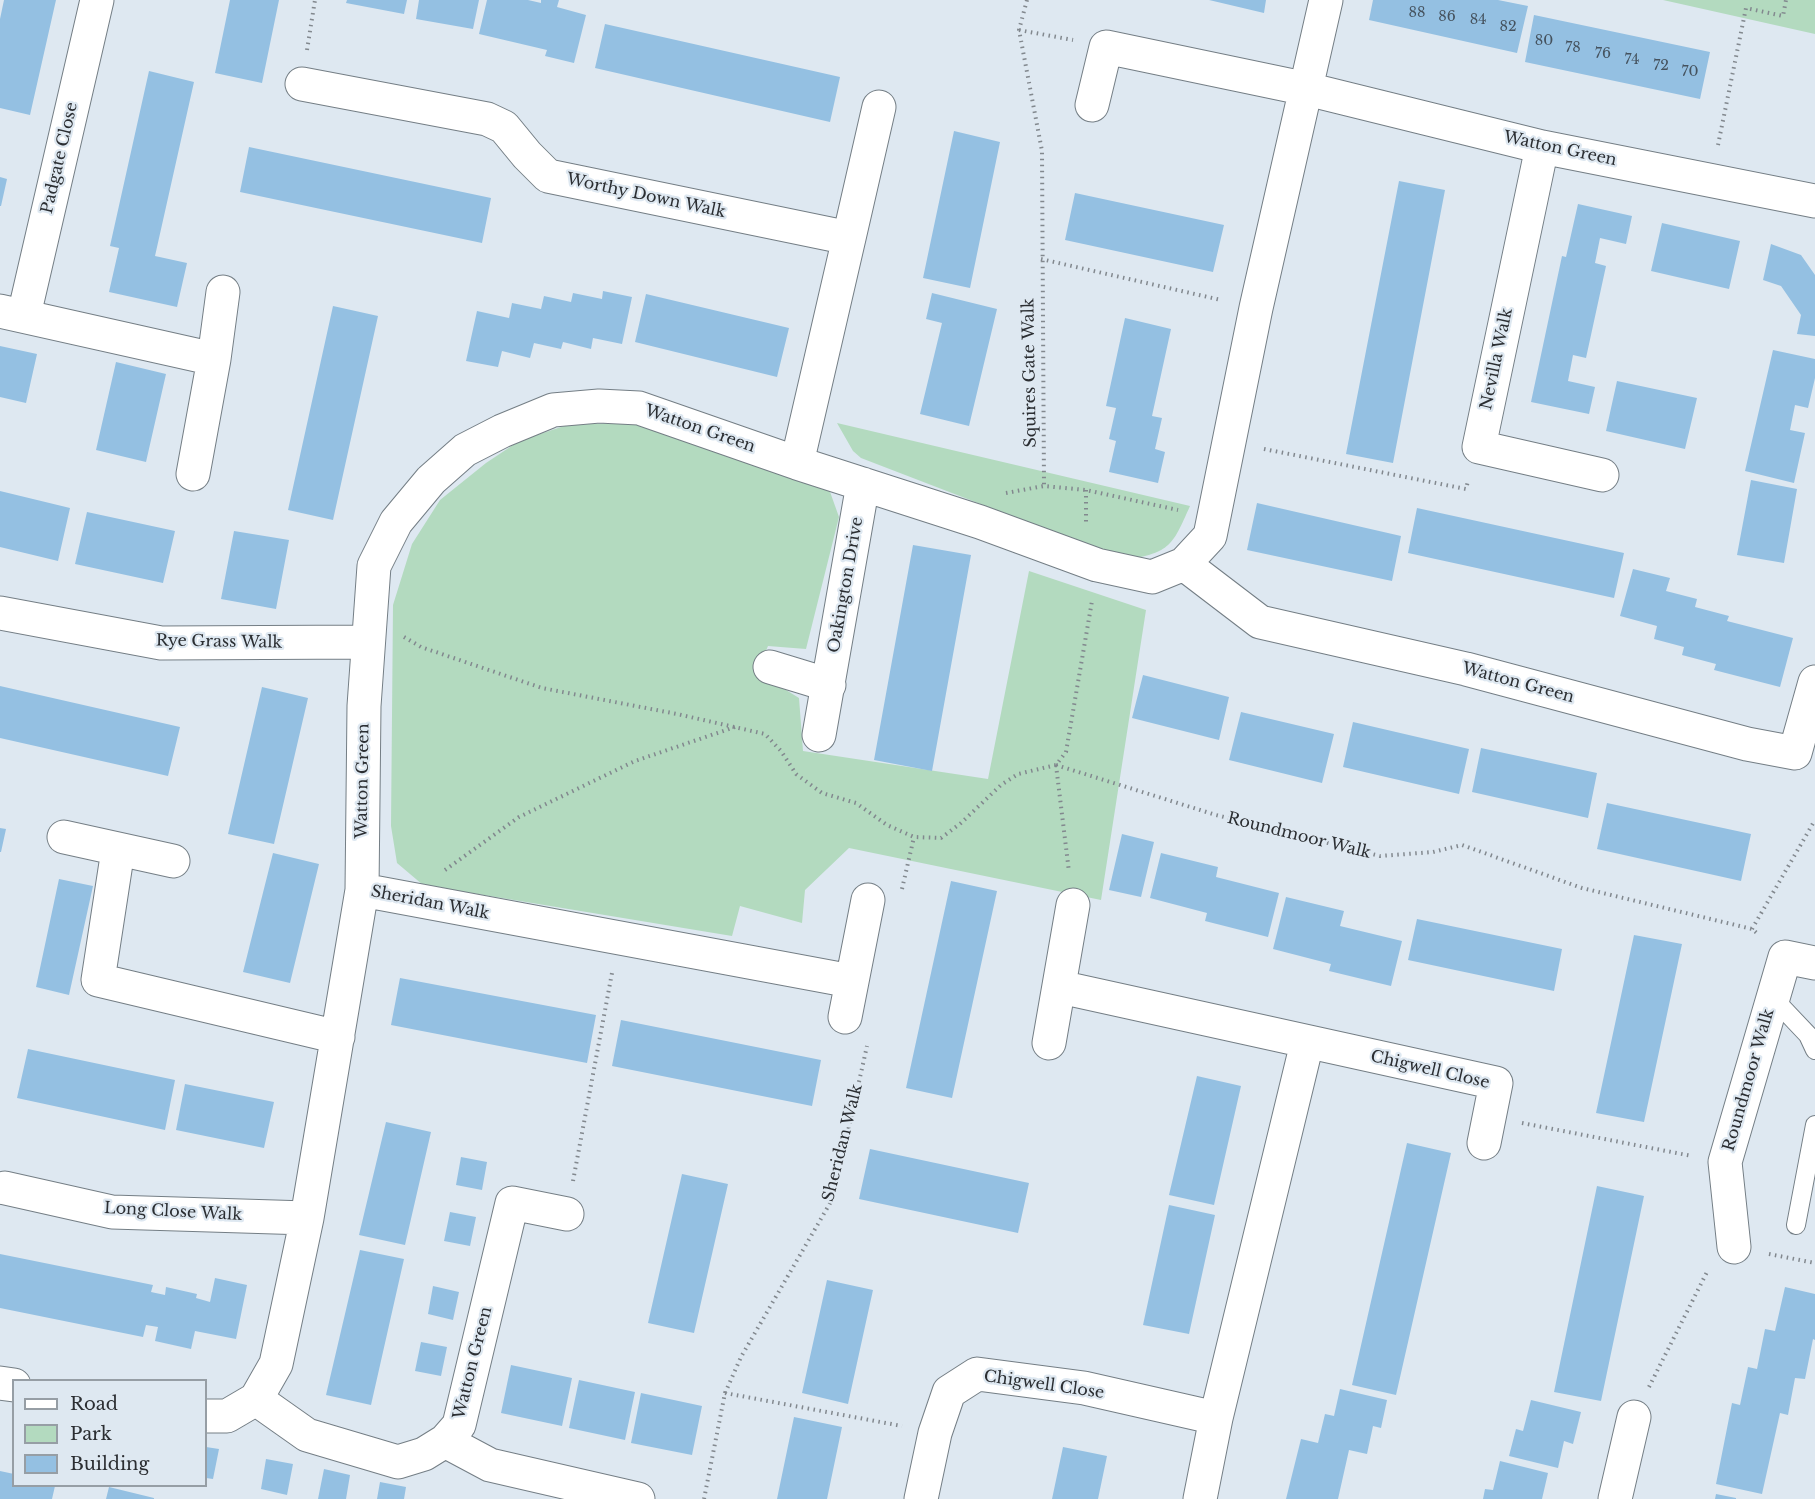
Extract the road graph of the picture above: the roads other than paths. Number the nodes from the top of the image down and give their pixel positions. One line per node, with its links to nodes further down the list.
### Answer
1 (97, 0): 11 (street, Padgate Close)
2 (1326, 0): 4 (street, Watton Green)
3 (302, 84): 9 (street, Worthy Down Walk)
4 (1307, 89): 5 (street, Watton Green); 7 (street, Watton Green); 17 (street, Watton Green)
5 (1092, 105)
6 (879, 107): 9 (street)
7 (1542, 147): 8 (street, Watton Green); 15 (street, Nevilla Walk)
8 (1815, 201)
9 (849, 238): 13 (street)
10 (223, 292): 12 (street)
11 (12, 313): 12 (street, Padgate Close)
12 (214, 359): 14 (street)
13 (797, 463): 16 (street, Watton Green); 19 (street, Watton Green)
14 (193, 474)
15 (1602, 475)
16 (863, 484): 17 (street, Watton Green); 22 (street, Oakington Drive)
17 (1184, 564): 21 (street, Watton Green)
18 (0, 613): 19 (street, Rye Grass Walk)
19 (368, 642): 27 (street, Watton Green)
20 (770, 667): 22 (street)
21 (1815, 682)
22 (828, 685): 23 (street, Oakington Drive)
23 (819, 735)
24 (64, 837): 25 (street)
25 (118, 850): 26 (street); 35 (street)
26 (173, 861)
27 (362, 890): 31 (street, Sheridan Walk); 35 (street, Watton Green)
28 (867, 900): 31 (street)
29 (1073, 905): 32 (street)
30 (1800, 960): 33 (street, Roundmoor Walk)
31 (851, 981): 34 (street)
32 (1060, 987): 36 (street); 37 (street, Chigwell Close)
33 (1773, 998): 38 (lane); 45 (street, Roundmoor Walk)
34 (857, 1026)
35 (338, 1036): 43 (street, Watton Green)
36 (1049, 1042)
37 (1306, 1042): 40 (street, Chigwell Close); 49 (street)
38 (1815, 1050)
39 (1815, 1125): 44 (lane)
40 (1486, 1130)
41 (5, 1188): 43 (street, Long Close Walk)
42 (567, 1214): 50 (street, Watton Green)
43 (307, 1218): 46 (street, Watton Green)
44 (1796, 1225)
45 (1734, 1247)
46 (256, 1399): 47 (street, Watton Green); 50 (street, Watton Green)
47 (207, 1416)
48 (1634, 1417): 54 (street)
49 (1216, 1418): 52 (street, Chigwell Close); 53 (street)
50 (445, 1441): 51 (street)
51 (638, 1499)
52 (921, 1499)
53 (1200, 1499)
54 (1615, 1499)

